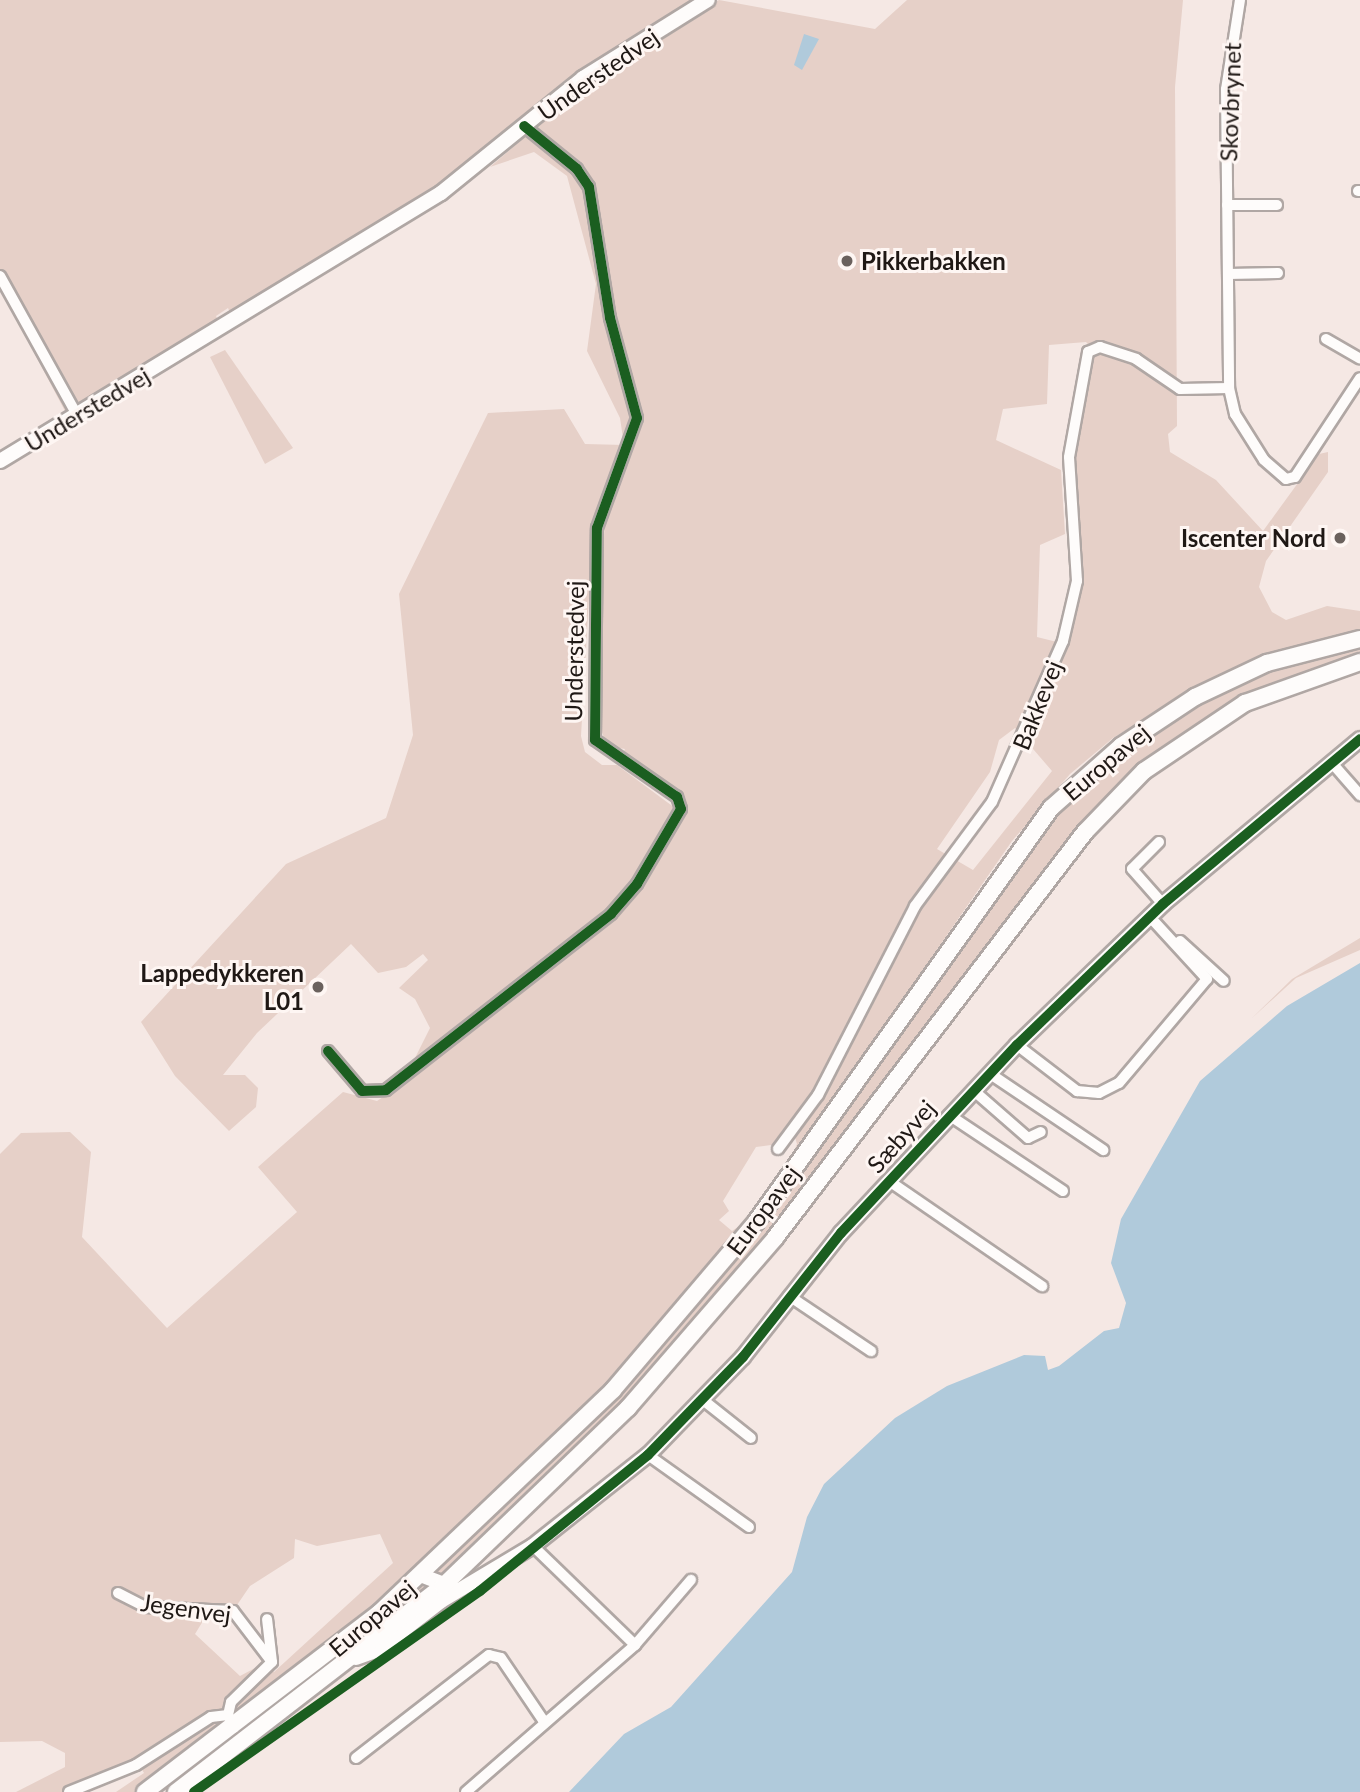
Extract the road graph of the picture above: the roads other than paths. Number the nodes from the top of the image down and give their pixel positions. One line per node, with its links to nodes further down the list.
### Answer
1 (708, 0): 3 (street, Understedvej)
2 (1240, 0): 4 (street, Skovbrynet)
3 (524, 126): 13 (street, Understedvej); 24 (street, Understedvej)
4 (1227, 205): 5 (street); 7 (street, Skovbrynet)
5 (1277, 205)
6 (1278, 273): 7 (street)
7 (1228, 274): 12 (street, Skovbrynet)
8 (0, 276): 13 (street)
9 (1326, 339): 10 (street)
10 (1360, 359)
11 (1360, 378): 12 (street, Skovbrynet)
12 (1229, 388): 29 (street, Bakkevej)
13 (77, 415): 14 (street, Understedvej)
14 (0, 461)
15 (1360, 639): 42 (main road, Europavej)
16 (1360, 662): 44 (main road, Europavej)
17 (1360, 739): 18 (street, Sæbyvej)
18 (1332, 763): 19 (street); 21 (street, Sæbyvej)
19 (1360, 795)
20 (1159, 842): 21 (street)
21 (1155, 911): 22 (street); 23 (street, Sæbyvej); 23 (street)
22 (1224, 981)
23 (1017, 1045): 25 (street, Sæbyvej)
24 (328, 1051)
25 (989, 1073): 26 (street, Sæbyvej); 30 (street)
26 (973, 1090): 27 (street, Sæbyvej); 28 (street)
27 (949, 1115): 31 (street, Sæbyvej); 32 (street)
28 (1041, 1132)
29 (778, 1149)
30 (1103, 1150)
31 (889, 1181): 33 (street); 34 (street, Sæbyvej)
32 (1063, 1191)
33 (1042, 1286)
34 (789, 1296): 35 (street); 36 (street, Sæbyvej)
35 (871, 1351)
36 (703, 1400): 37 (street); 38 (street, Sæbyvej)
37 (751, 1438)
38 (648, 1455): 39 (street); 40 (street, Sæbyvej)
39 (749, 1527)
40 (533, 1546): 41 (street, Sæbyvej); 47 (street)
41 (489, 1574): 44 (street, Sæbyvej); 48 (street, Sæbyvej)
42 (423, 1576): 44 (street); 50 (main road, Europavej)
43 (691, 1580): 47 (street)
44 (443, 1586): 48 (main road, Europavej)
45 (118, 1593): 49 (street, Jegenvej)
46 (267, 1619): 49 (street, Jegenvej)
47 (635, 1645): 51 (street)
48 (356, 1658): 52 (main road, Europavej)
49 (272, 1662): 50 (street)
50 (231, 1721): 52 (street); 54 (street); 55 (main road, Europavej)
51 (545, 1723): 53 (street); 57 (street)
52 (244, 1742): 56 (main road, Europavej)
53 (356, 1758)
54 (69, 1792)
55 (145, 1792)
56 (176, 1792)
57 (466, 1792)

